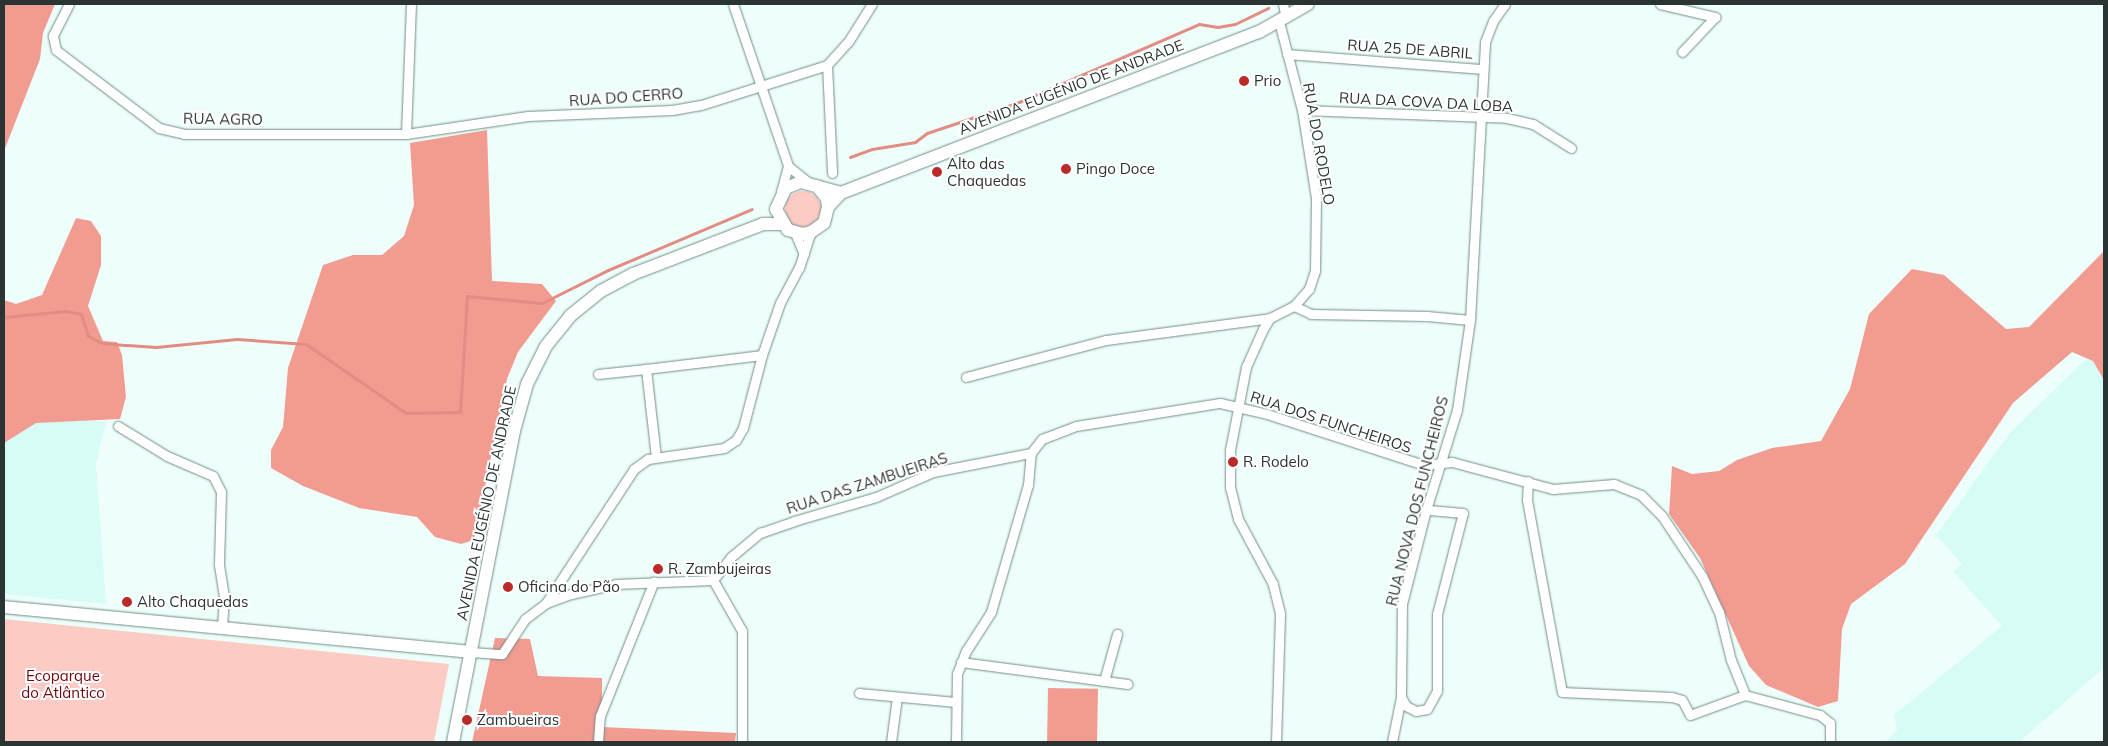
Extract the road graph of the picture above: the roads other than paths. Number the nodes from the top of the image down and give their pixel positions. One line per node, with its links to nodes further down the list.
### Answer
1 (69, 4): 17 (street, RUA AGRO)
2 (412, 4): 17 (street)
3 (733, 4): 14 (street)
4 (872, 4): 12 (street, RUA DO CERRO)
5 (1283, 4): 9 (street, RUA DO RODELO)
6 (1308, 4): 9 (main road, AVENIDA EUGÉNIO DE ANDRADE)
7 (1505, 4): 13 (street)
8 (1660, 4): 10 (street)
9 (1282, 20): 11 (street, RUA DO RODELO); 22 (main road, AVENIDA EUGÉNIO DE ANDRADE)
10 (1682, 52)
11 (1287, 54): 13 (street, RUA 25 DE ABRIL); 15 (street, RUA DO RODELO)
12 (827, 65): 14 (street, RUA DO CERRO); 20 (street)
13 (1483, 69): 16 (street, RUA 25 DE ABRIL)
14 (759, 88): 17 (street, RUA DO CERRO); 19 (street)
15 (1302, 110): 16 (street, RUA DA COVA DA LOBA); 31 (street, RUA DO RODELO)
16 (1480, 116): 18 (street, RUA DA COVA DA LOBA); 33 (street, RUA NOVA DOS FUNCHEIROS)
17 (406, 134)
18 (1571, 148)
19 (788, 166): 21 (street); 23 (street)
20 (832, 173)
21 (813, 185): 22 (main road); 23 (main road); 24 (main road)
22 (841, 193): 24 (main road, AVENIDA EUGÉNIO DE ANDRADE)
23 (780, 194): 25 (main road, AVENIDA EUGÉNIO DE ANDRADE)
24 (828, 207): 28 (main road, AVENIDA EUGÉNIO DE ANDRADE)
25 (776, 209): 26 (main road, AVENIDA EUGÉNIO DE ANDRADE); 27 (main road)
26 (763, 224): 27 (main road, AVENIDA EUGÉNIO DE ANDRADE); 51 (main road, AVENIDA EUGÉNIO DE ANDRADE)
27 (782, 224): 29 (main road)
28 (811, 232): 29 (main road); 30 (street)
29 (795, 233): 30 (street)
30 (804, 254): 34 (street)
31 (1294, 306): 32 (street, RUA DO RODELO); 33 (street)
32 (1270, 318): 37 (street, RUA DO RODELO); 38 (street)
33 (1470, 320): 42 (street, RUA NOVA DOS FUNCHEIROS)
34 (762, 355): 35 (street); 41 (street)
35 (646, 369): 36 (street); 41 (street)
36 (598, 374)
37 (966, 377)
38 (1239, 407): 40 (street); 42 (street, RUA DOS FUNCHEIROS); 65 (street)
39 (118, 426): 49 (street)
40 (1031, 453): 45 (street, RUA DAS ZAMBUEIRAS); 52 (street)
41 (656, 457): 47 (street)
42 (1441, 463): 43 (street, RUA DOS FUNCHEIROS); 44 (street, RUA NOVA DOS FUNCHEIROS)
43 (1528, 481): 56 (street, RUA DOS FUNCHEIROS); 56 (street)
44 (1426, 510): 58 (street, RUA NOVA DOS FUNCHEIROS); 58 (street)
45 (713, 580): 46 (street); 62 (street)
46 (654, 581): 47 (street); 61 (street)
47 (546, 603): 51 (street)
48 (4, 607): 49 (main road)
49 (222, 629): 51 (main road)
50 (1117, 634): 53 (street)
51 (471, 652): 60 (main road, AVENIDA EUGÉNIO DE ANDRADE)
52 (961, 662): 53 (street); 59 (street)
53 (1104, 681): 54 (street)
54 (1128, 684)
55 (860, 693): 57 (street)
56 (1745, 695): 67 (street)
57 (897, 697): 59 (street); 63 (street)
58 (1401, 697): 66 (street, RUA NOVA DOS FUNCHEIROS)
59 (956, 702): 64 (street)
60 (453, 742)
61 (598, 742)
62 (742, 742)
63 (891, 742)
64 (956, 742)
65 (1276, 742)
66 (1392, 742)
67 (1830, 742)

